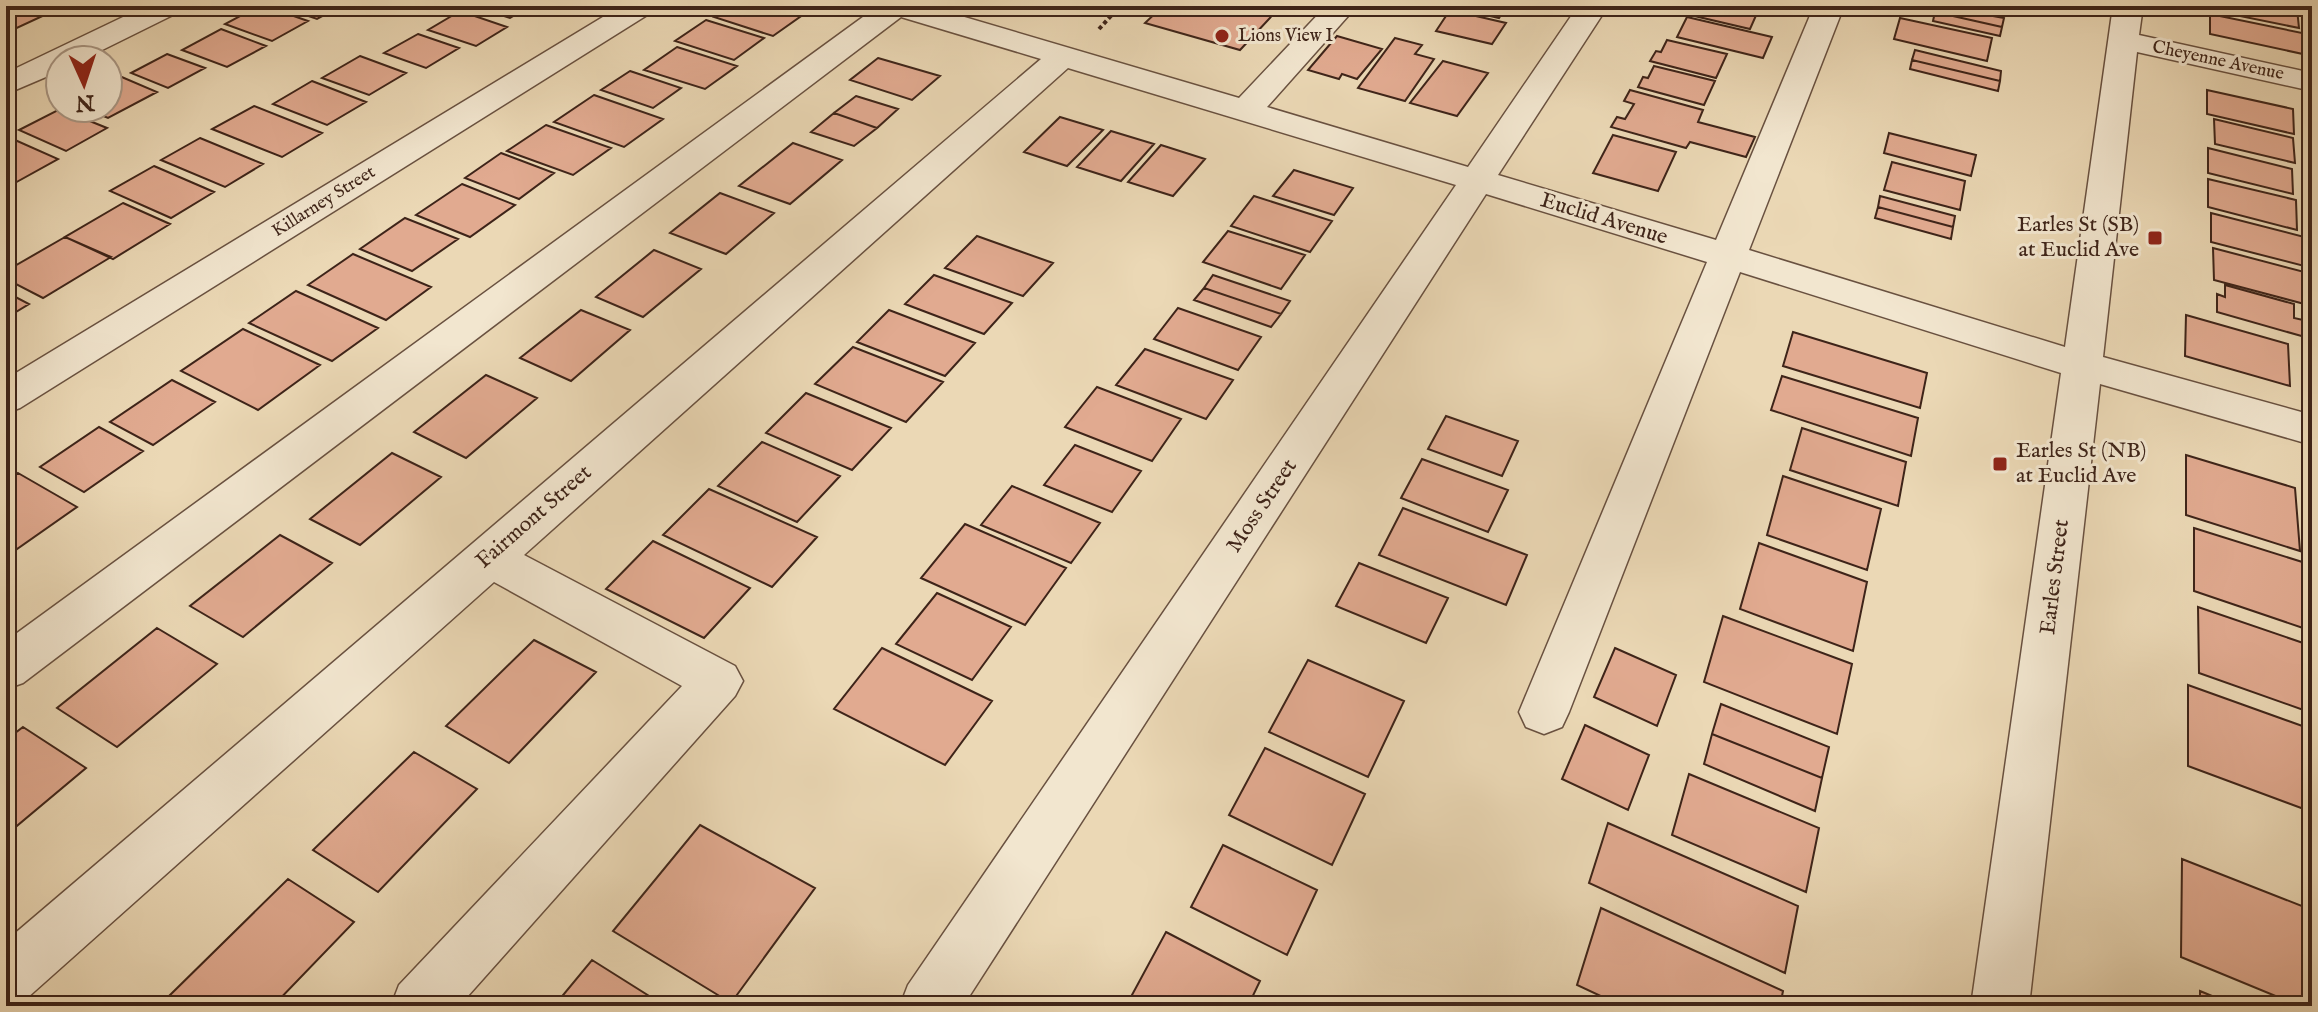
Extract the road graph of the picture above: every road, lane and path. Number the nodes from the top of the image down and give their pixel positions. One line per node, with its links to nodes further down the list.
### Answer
1 (169, 6): 11 (street)
2 (642, 6): 16 (street, Killarney Street)
3 (896, 6): 9 (street, Euclid Avenue); 19 (street)
4 (1120, 6): 9 (path)
5 (1342, 6): 12 (street)
6 (1593, 6): 13 (street, Moss Street)
7 (1829, 6): 14 (street)
8 (2126, 23): 10 (street, Cheyenne Avenue); 15 (street, Earles Street)
9 (1079, 44): 12 (street, Euclid Avenue); 18 (street, Fairmont Street)
10 (2312, 82)
11 (6, 85)
12 (1246, 110): 13 (street, Euclid Avenue)
13 (1479, 181): 14 (street, Euclid Avenue); 23 (street, Moss Street)
14 (1726, 255): 15 (street, Euclid Avenue); 20 (street)
15 (2083, 365): 17 (street, Euclid Avenue); 24 (street, Earles Street)
16 (6, 398)
17 (2312, 430)
18 (488, 557): 21 (street, Fairmont Street); 22 (street)
19 (6, 668)
20 (1544, 712)
21 (6, 979)
22 (420, 1006)
23 (929, 1006)
24 (2000, 1006)

